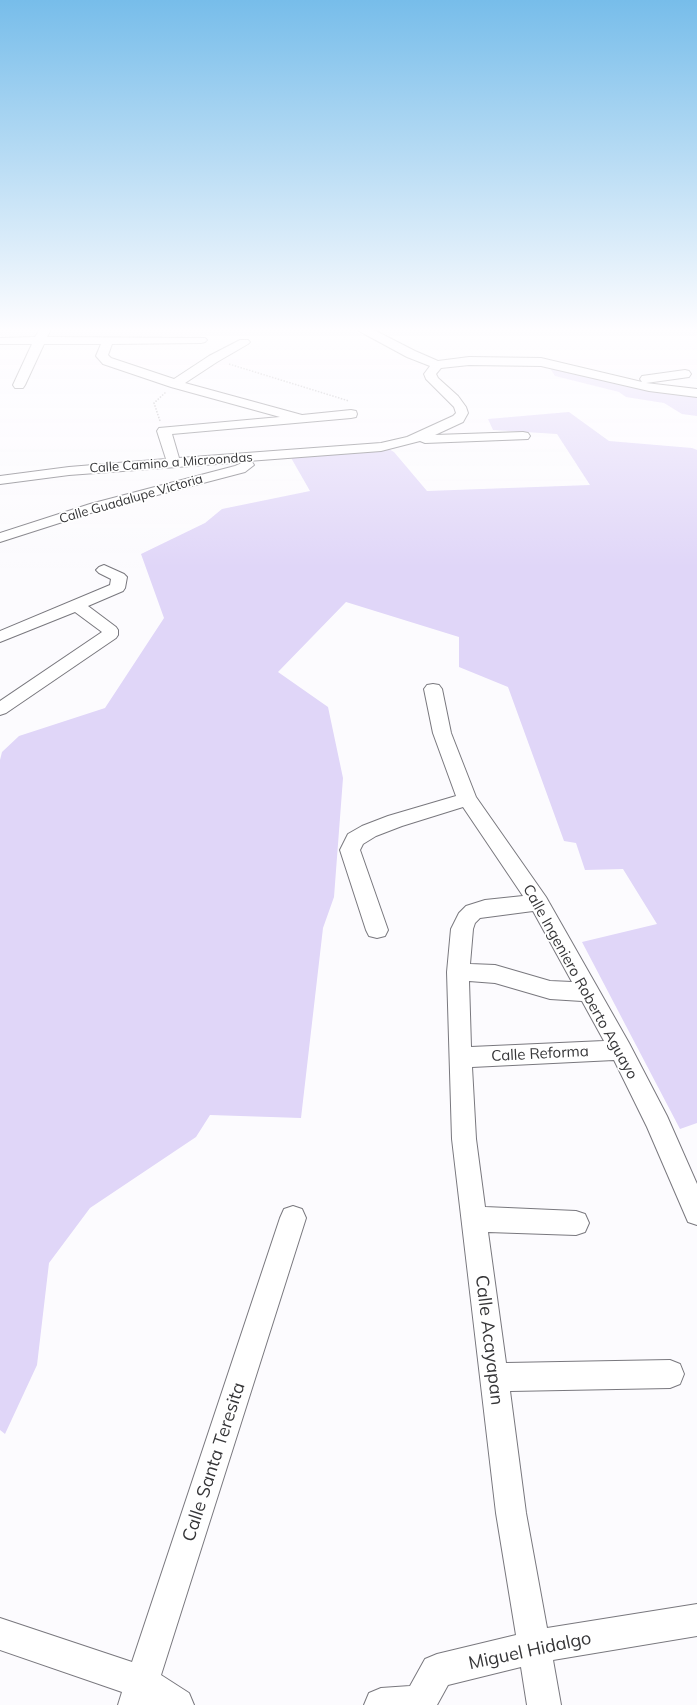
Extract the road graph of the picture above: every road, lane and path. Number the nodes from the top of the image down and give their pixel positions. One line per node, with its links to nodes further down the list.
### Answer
1 (156, 409): 7 (path)
2 (266, 409): 6 (street)
3 (361, 409): 5 (path)
4 (461, 409): 9 (street, Calle Camino a Microondas)
5 (351, 414): 6 (street)
6 (304, 419): 7 (street)
7 (164, 431): 11 (street)
8 (523, 436): 9 (street)
9 (411, 440): 10 (street, Calle Camino a Microondas)
10 (261, 456): 11 (street, Calle Camino a Microondas); 13 (street, Calle Guadalupe Victoria)
11 (174, 463): 12 (street, Calle Camino a Microondas)
12 (0, 480)
13 (0, 538)
14 (104, 570): 15 (street)
15 (76, 605): 16 (street); 18 (street)
16 (0, 637)
17 (433, 689): 19 (street, Calle Ingeniero Roberto Aguayo)
18 (0, 709)
19 (467, 799): 20 (street, Calle Ingeniero Roberto Aguayo); 21 (street)
20 (539, 903): 22 (street, Calle Acayapan); 23 (street, Calle Ingeniero Roberto Aguayo)
21 (376, 930)
22 (458, 972): 23 (street); 25 (street, Calle Acayapan)
23 (588, 992): 24 (street, Calle Ingeniero Roberto Aguayo)
24 (620, 1050): 25 (street, Calle Reforma); 26 (street, Calle Ingeniero Roberto Aguayo)
25 (460, 1058): 28 (street, Calle Acayapan)
26 (697, 1214)
27 (293, 1218): 35 (street, Calle Santa Teresita)
28 (473, 1219): 29 (street); 31 (street, Calle Acayapan)
29 (576, 1223)
30 (670, 1374): 31 (street)
31 (493, 1377): 34 (street, Calle Acayapan)
32 (697, 1620): 34 (street, Miguel Hidalgo)
33 (0, 1634): 35 (street)
34 (534, 1647): 37 (street, Miguel Hidalgo); 38 (street, Calle Acayapan)
35 (138, 1694): 36 (street)
36 (177, 1705)
37 (381, 1705)
38 (544, 1705)

